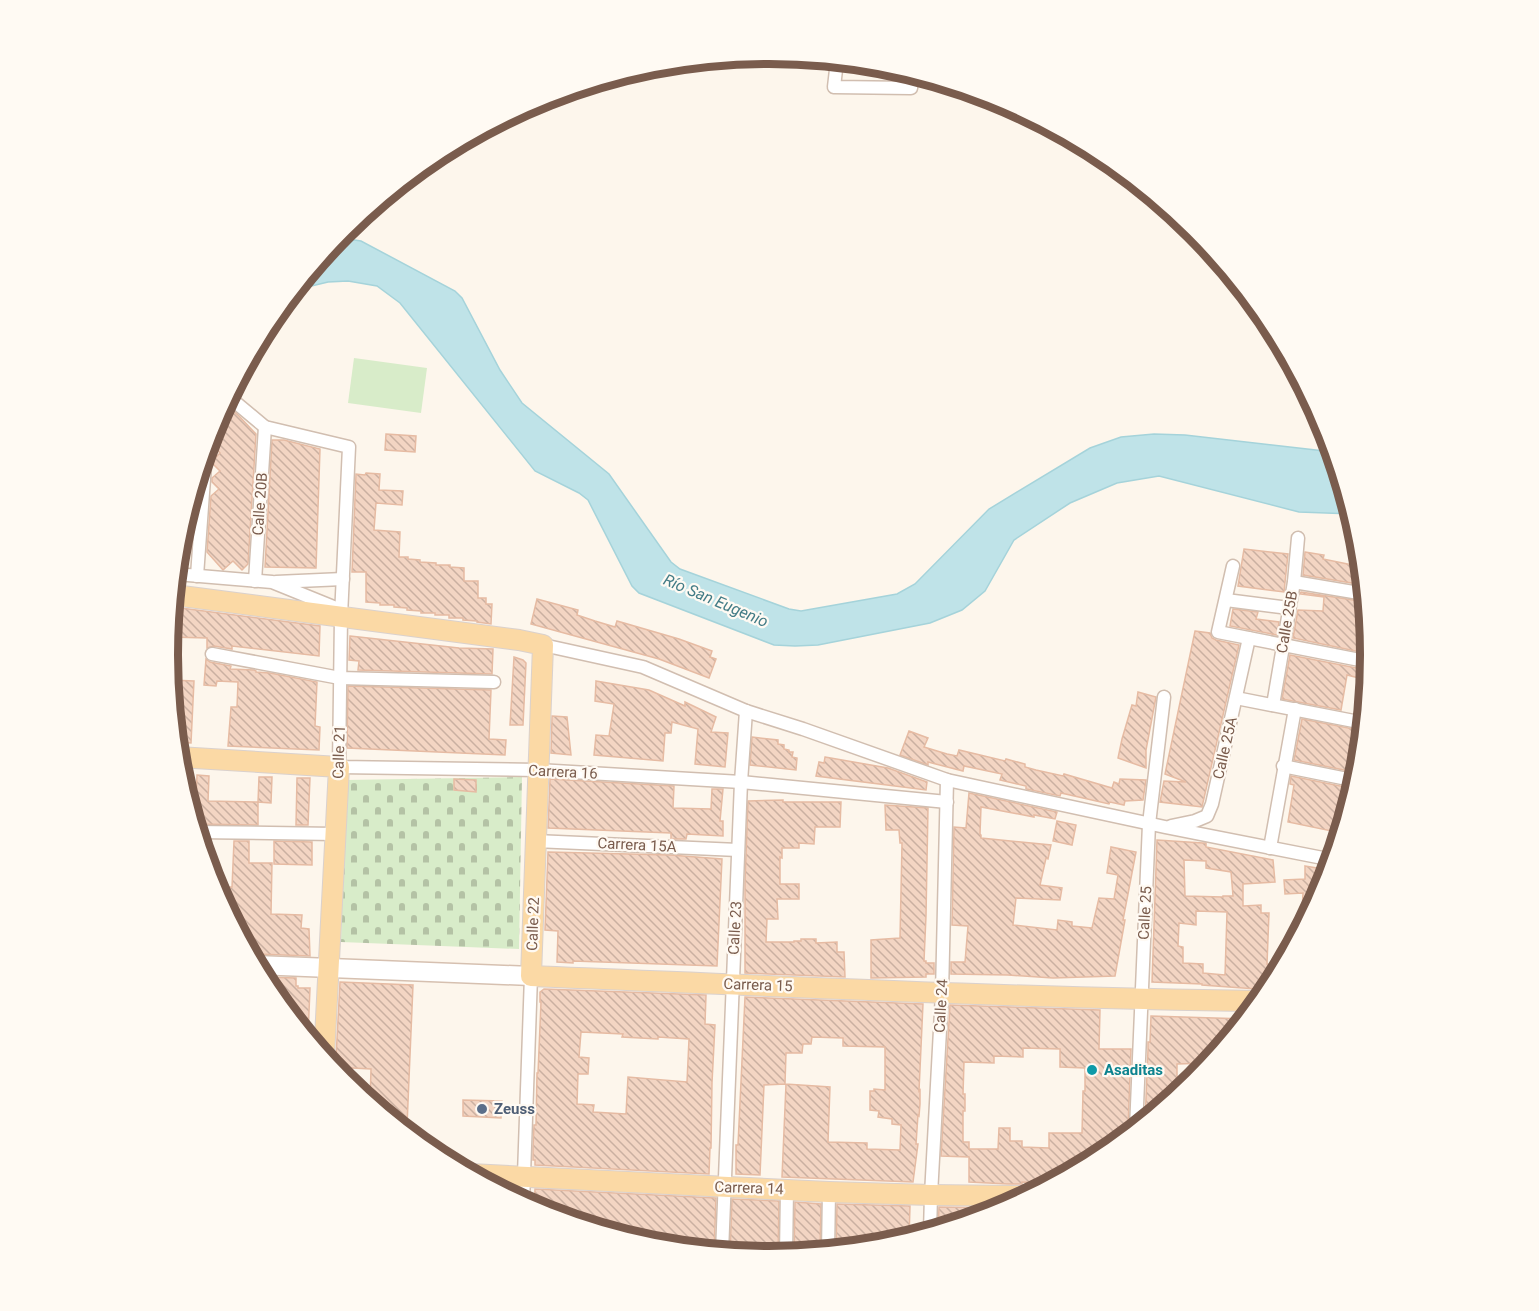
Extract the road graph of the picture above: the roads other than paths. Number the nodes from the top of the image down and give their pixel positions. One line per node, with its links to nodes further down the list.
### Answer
1 (836, 69): 2 (street)
2 (912, 83)
3 (235, 402): 4 (street)
4 (265, 427): 10 (street, Calle 21); 11 (street, Calle 20B)
5 (203, 489): 9 (street)
6 (1298, 538): 13 (street, Calle 25B)
7 (1233, 566): 16 (street)
8 (185, 575): 9 (street)
9 (197, 576): 11 (street)
10 (343, 579): 12 (street); 18 (street, Calle 21)
11 (255, 581): 12 (street)
12 (272, 582): 18 (street)
13 (1294, 582): 14 (street); 17 (street, Calle 25B)
14 (1356, 593)
15 (182, 596): 18 (main road)
16 (1226, 600): 17 (street); 19 (street)
17 (1289, 608): 20 (street, Calle 25B)
18 (341, 613): 21 (main road); 24 (street, Calle 21)
19 (1249, 638): 20 (street); 27 (street, Calle 25A)
20 (1283, 644): 23 (street); 28 (street, Calle 25B)
21 (543, 645): 30 (street); 35 (main road, Calle 22)
22 (212, 654): 24 (street)
23 (1360, 660)
24 (340, 678): 25 (street); 33 (street, Calle 21)
25 (494, 682)
26 (1164, 697): 40 (street, Calle 25)
27 (1236, 698): 28 (street); 41 (street, Calle 25A)
28 (1273, 705): 29 (street)
29 (1294, 709): 31 (street); 34 (street)
30 (746, 711): 37 (street); 38 (street, Calle 23)
31 (1356, 721)
32 (188, 758): 33 (main road, Carrera 16)
33 (339, 766): 35 (street, Carrera 16); 43 (main road, Calle 21)
34 (1283, 766): 36 (street); 45 (street)
35 (538, 770): 38 (street, Carrera 16); 44 (main road, Calle 22)
36 (1347, 779)
37 (947, 780): 39 (street, Calle 24); 40 (street)
38 (741, 782): 39 (street, Carrera 16); 46 (street, Calle 23)
39 (948, 802): 52 (street, Calle 24)
40 (1149, 824): 41 (street); 53 (street, Calle 25)
41 (1165, 827): 45 (street)
42 (206, 832): 43 (street)
43 (334, 834): 49 (main road, Calle 21)
44 (535, 841): 46 (street, Carrera 15A); 50 (main road, Calle 22)
45 (1270, 849): 47 (street)
46 (738, 850): 51 (street, Calle 23)
47 (1324, 858)
48 (267, 965): 49 (main road, Carrera 15)
49 (328, 968): 50 (main road, Carrera 15); 55 (main road, Calle 21)
50 (531, 976): 51 (main road, Carrera 15); 58 (street, Calle 22)
51 (732, 984): 52 (main road, Carrera 15); 59 (street, Calle 23)
52 (942, 993): 53 (main road, Carrera 15); 63 (street, Calle 24)
53 (1141, 999): 54 (main road, Carrera 15); 56 (street, Calle 25)
54 (1249, 1001)
55 (325, 1044)
56 (1136, 1118)
57 (488, 1175): 58 (main road, Carrera 14)
58 (524, 1177): 59 (main road, Carrera 14); 62 (street, Calle 22)
59 (724, 1187): 60 (main road, Carrera 14); 67 (street, Calle 23)
60 (787, 1189): 61 (main road, Carrera 14); 68 (street)
61 (829, 1192): 63 (main road, Carrera 14); 66 (street)
62 (523, 1193)
63 (931, 1195): 64 (main road, Carrera 14); 65 (street, Calle 24)
64 (1010, 1196)
65 (930, 1224)
66 (828, 1243)
67 (722, 1244)
68 (786, 1246)

